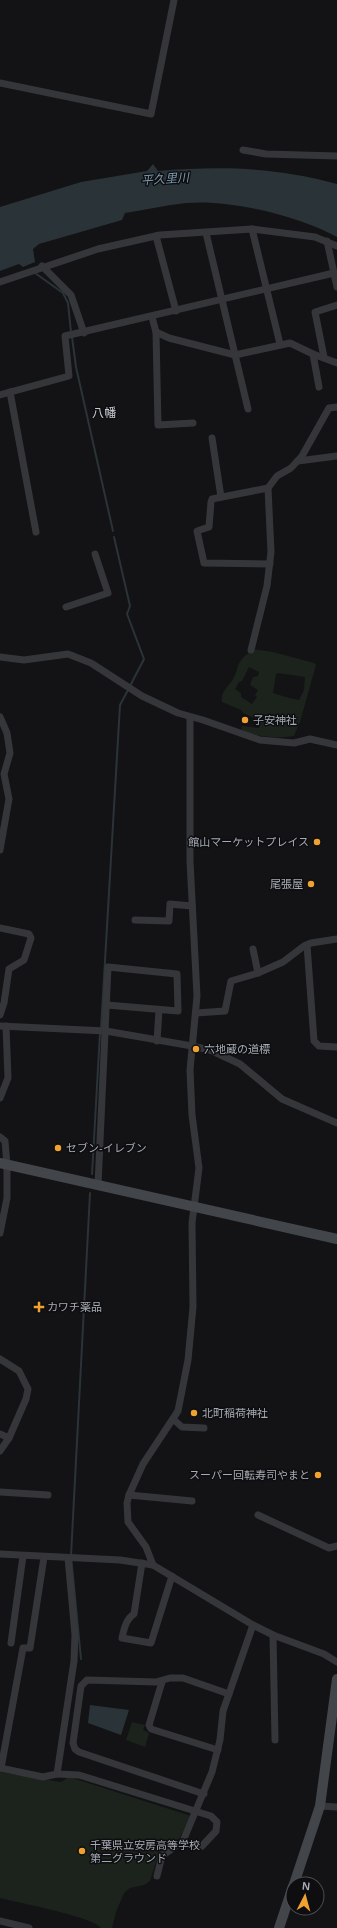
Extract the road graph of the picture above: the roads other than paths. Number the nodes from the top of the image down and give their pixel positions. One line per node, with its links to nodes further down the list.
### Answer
1 (174, 0): 2 (street)
2 (0, 82)
3 (243, 150): 4 (street)
4 (337, 156)
5 (252, 229): 6 (street); 8 (street); 14 (street)
6 (206, 233): 7 (street); 15 (street)
7 (156, 236): 10 (street); 17 (street)
8 (326, 241): 9 (street); 11 (street)
9 (337, 246)
10 (40, 267): 12 (street); 20 (street)
11 (334, 273): 13 (street); 14 (street)
12 (0, 282)
13 (337, 287)
14 (267, 289): 15 (street); 21 (street)
15 (222, 300): 17 (street); 23 (street)
16 (337, 305): 24 (street)
17 (176, 311): 18 (street)
18 (152, 317): 19 (street); 20 (street)
19 (156, 332): 23 (street); 31 (street)
20 (84, 333): 27 (street)
21 (280, 344): 22 (street); 23 (street)
22 (312, 354): 24 (street); 26 (street)
23 (235, 355): 30 (street)
24 (324, 357): 25 (street)
25 (337, 363)
26 (319, 387)
27 (10, 392): 28 (street); 37 (street)
28 (0, 394)
29 (337, 407): 34 (street)
30 (248, 409)
31 (193, 422)
32 (212, 438): 36 (street)
33 (337, 456): 34 (street)
34 (298, 461): 35 (street)
35 (268, 488): 36 (street); 39 (street)
36 (222, 497): 39 (street)
37 (36, 532)
38 (95, 554): 40 (street)
39 (270, 564): 41 (street)
40 (66, 607)
41 (251, 650)
42 (0, 657): 44 (street)
43 (0, 717): 46 (street)
44 (190, 717): 45 (street); 47 (street)
45 (337, 745)
46 (0, 850)
47 (192, 906): 48 (street); 56 (street)
48 (135, 920)
49 (0, 928): 57 (street)
50 (337, 939): 51 (street)
51 (307, 945): 53 (street); 62 (street)
52 (253, 948): 53 (street)
53 (258, 973): 56 (street)
54 (107, 1005): 55 (street); 55 (street); 59 (street)
55 (159, 1010): 60 (street)
56 (196, 1013): 61 (street)
57 (0, 1015)
58 (3, 1026): 59 (street); 63 (street)
59 (102, 1031): 60 (street); 67 (street)
60 (156, 1041): 61 (street)
61 (192, 1046): 64 (street); 68 (street)
62 (337, 1047)
63 (0, 1098)
64 (337, 1123)
65 (0, 1137): 66 (street)
66 (4, 1164): 67 (street); 69 (street)
67 (98, 1185): 68 (street)
68 (193, 1207): 70 (street); 72 (street)
69 (0, 1233)
70 (337, 1239)
71 (0, 1359): 75 (street)
72 (174, 1419): 73 (street); 79 (street)
73 (204, 1428)
74 (0, 1434): 75 (street)
75 (9, 1438): 76 (street)
76 (0, 1451)
77 (0, 1492): 78 (street)
78 (48, 1495)
79 (129, 1495): 80 (street); 88 (street)
80 (192, 1501)
81 (258, 1515): 82 (street)
82 (337, 1546)
83 (0, 1554): 84 (street)
84 (23, 1556): 85 (street); 92 (street)
85 (44, 1557): 86 (street); 99 (street)
86 (70, 1558): 87 (street); 100 (street)
87 (142, 1563): 88 (street); 89 (street)
88 (153, 1565): 89 (street)
89 (172, 1576): 90 (street)
90 (253, 1625): 91 (street); 96 (street)
91 (273, 1635): 93 (street); 97 (street)
92 (11, 1643)
93 (337, 1662)
94 (337, 1679): 102 (street)
95 (162, 1682): 96 (street); 98 (street); 101 (street)
96 (229, 1694): 98 (street)
97 (275, 1740)
98 (218, 1750): 101 (street)
99 (1, 1768): 100 (street)
100 (57, 1774): 104 (street)
101 (204, 1794): 104 (street)
102 (320, 1806): 103 (street); 107 (street)
103 (337, 1808)
104 (196, 1811): 105 (street); 106 (street)
105 (202, 1846)
106 (157, 1876)
107 (296, 1876)
108 (285, 1910): 111 (street)
109 (0, 1921): 110 (street)
110 (29, 1928)
111 (279, 1928)

